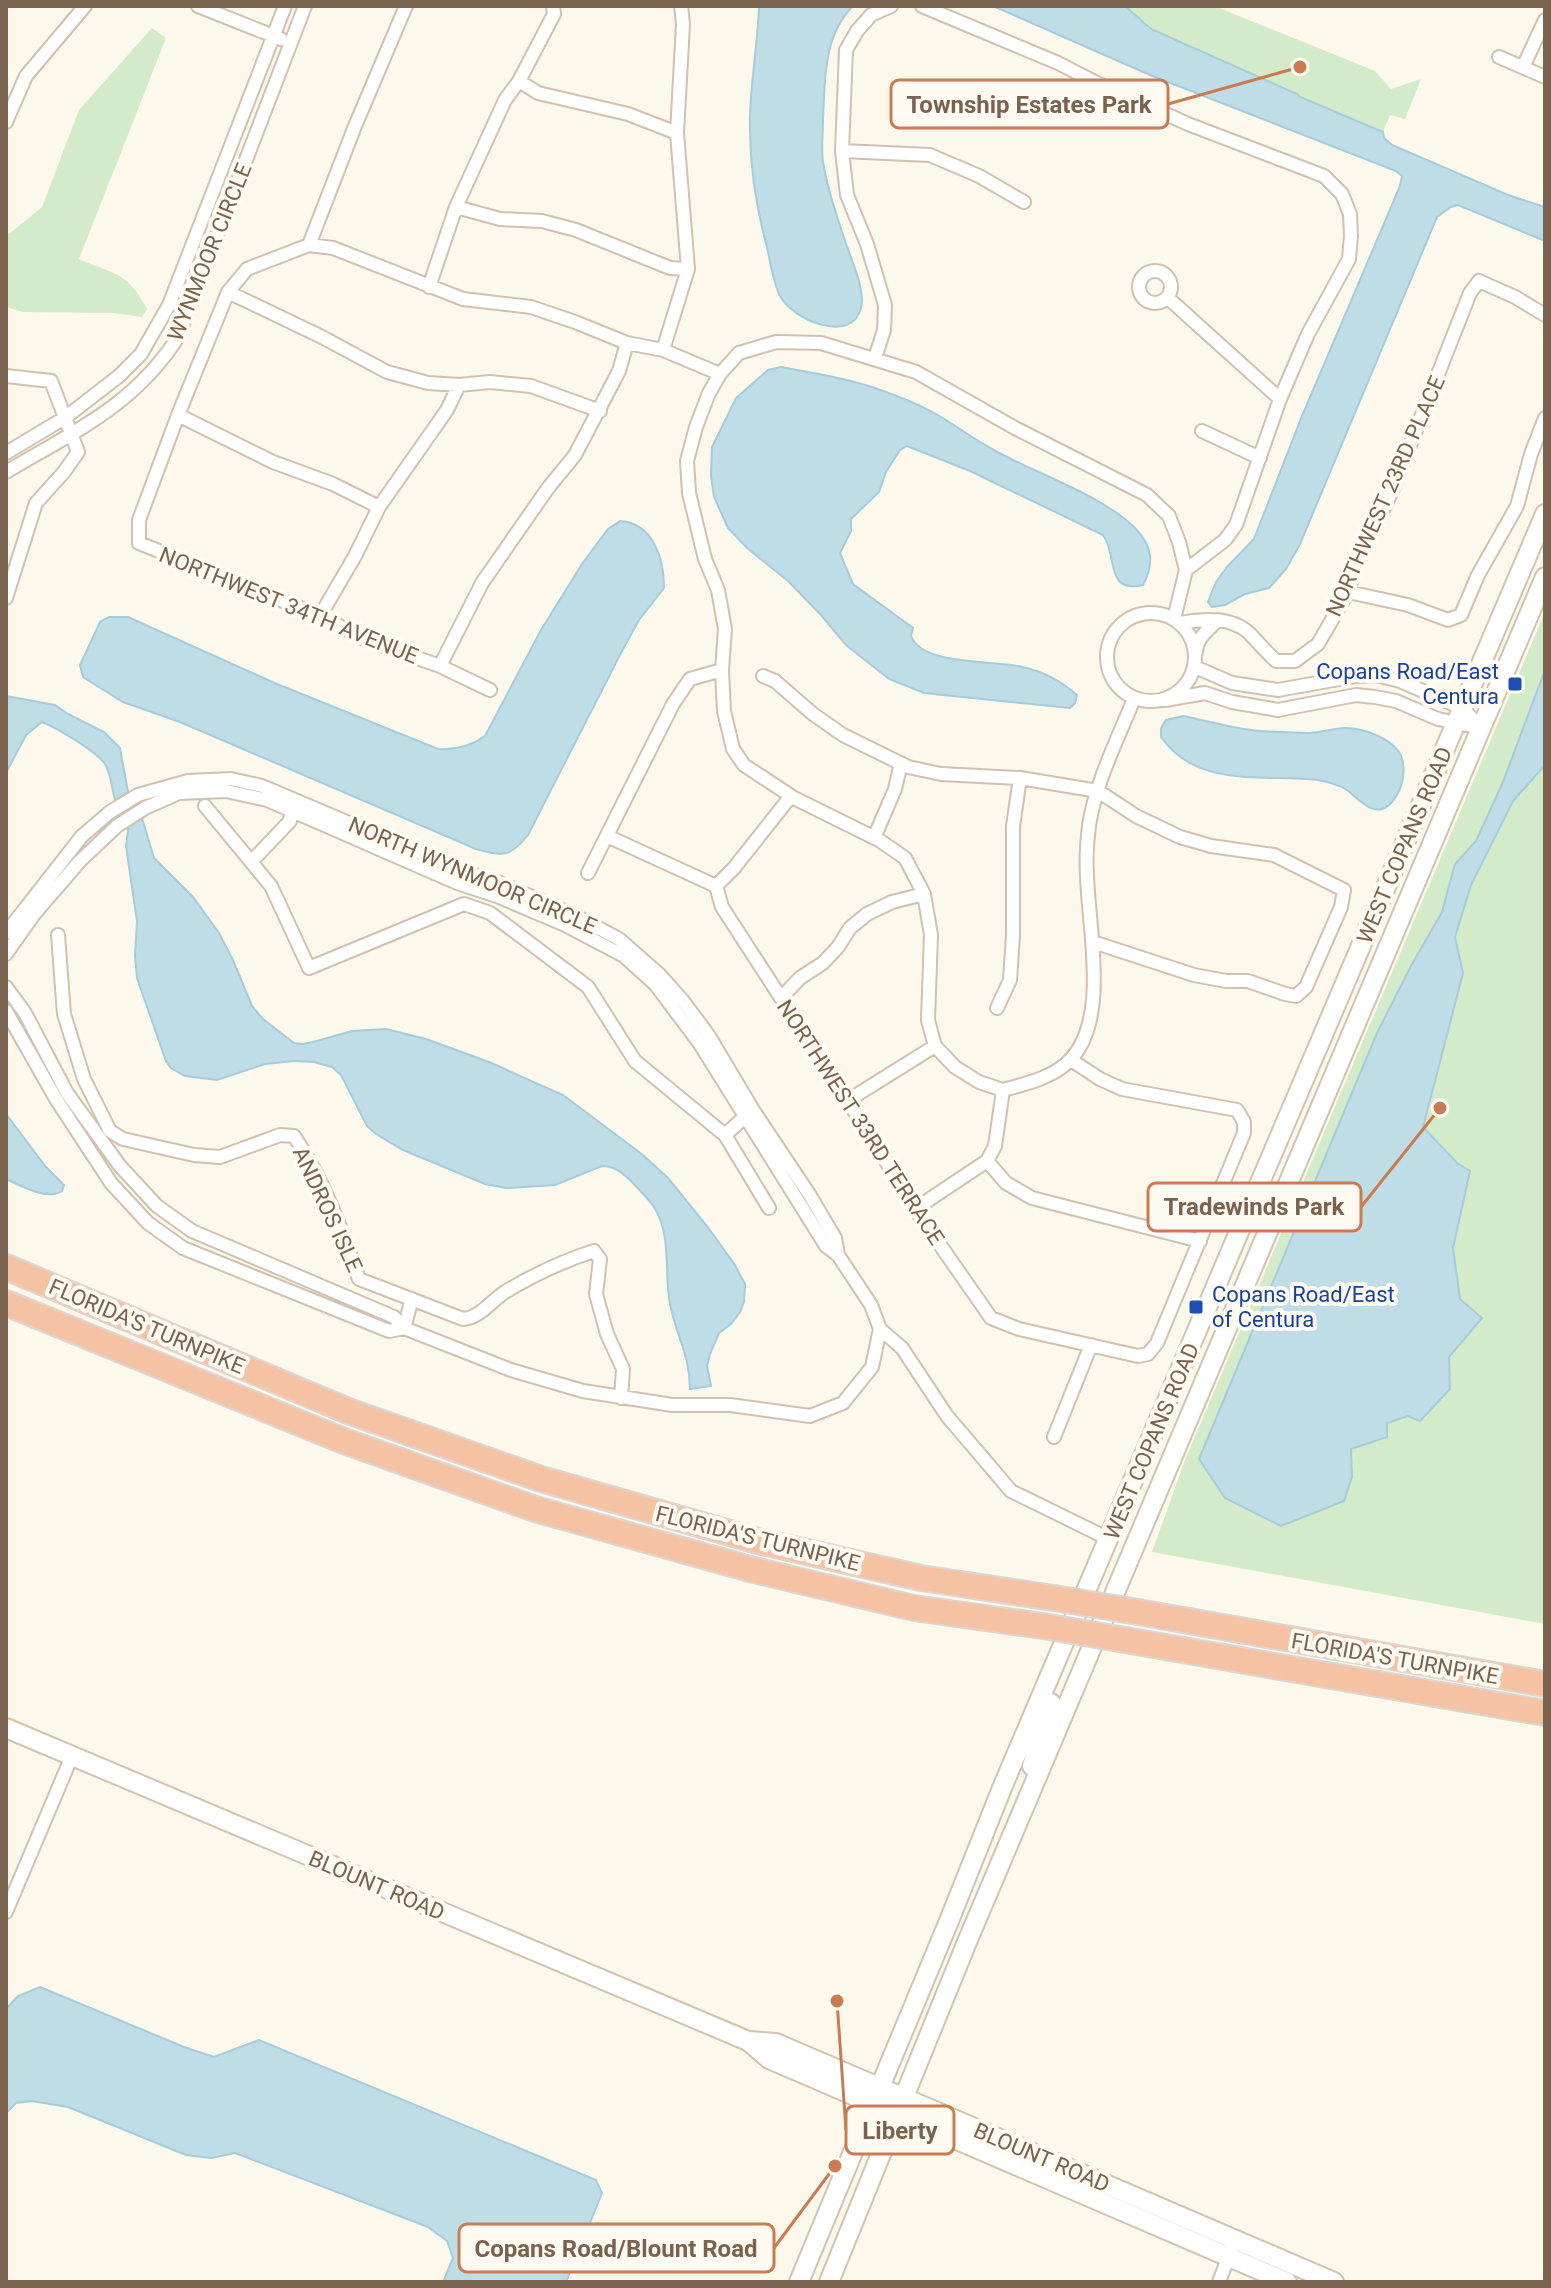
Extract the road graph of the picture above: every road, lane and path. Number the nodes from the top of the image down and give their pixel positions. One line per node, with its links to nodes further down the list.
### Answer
1 (85, 6): 17 (street)
2 (198, 6): 11 (street)
3 (285, 6): 11 (street, WYNMOOR CIRCLE)
4 (305, 6): 12 (street, WYNMOOR CIRCLE)
5 (406, 6): 22 (street)
6 (553, 6): 16 (street)
7 (681, 6): 18 (street)
8 (891, 6): 19 (street)
9 (922, 6): 34 (street)
10 (1545, 20): 14 (street)
11 (274, 36): 12 (street); 37 (street, WYNMOOR CIRCLE)
12 (291, 43): 40 (street, WYNMOOR CIRCLE)
13 (1499, 57): 14 (street)
14 (1523, 67): 15 (street)
15 (1545, 77)
16 (519, 81): 18 (street); 21 (street)
17 (6, 122)
18 (677, 133): 23 (street)
19 (842, 151): 20 (street); 30 (street)
20 (1024, 202)
21 (456, 207): 23 (street); 24 (street)
22 (309, 245): 24 (street); 25 (street)
23 (688, 269): 29 (street)
24 (429, 287): 28 (street)
25 (228, 292): 33 (street); 36 (street)
26 (1168, 298): 34 (street)
27 (1545, 315): 48 (street, NORTHWEST 23RD PLACE)
28 (627, 343): 29 (street); 35 (street)
29 (663, 350): 31 (street)
30 (875, 358): 31 (street); 46 (street)
31 (720, 374): 56 (street)
32 (6, 376): 37 (street)
33 (459, 385): 35 (street); 44 (street)
34 (1280, 399): 42 (street)
35 (600, 411): 54 (street)
36 (178, 415): 44 (street); 50 (street, NORTHWEST 34TH AVENUE)
37 (66, 417): 40 (street); 41 (street, WYNMOOR CIRCLE)
38 (1545, 418): 48 (street)
39 (1202, 431): 42 (street)
40 (71, 433): 43 (street, WYNMOOR CIRCLE); 49 (street)
41 (6, 453)
42 (1260, 458): 46 (street)
43 (6, 472)
44 (379, 507): 50 (street)
45 (1545, 514): 65 (main road, WEST COPANS ROAD)
46 (1186, 570): 52 (street)
47 (1545, 577): 66 (main road, WEST COPANS ROAD)
48 (1348, 592): 51 (street, NORTHWEST 23RD PLACE)
49 (6, 598)
50 (320, 616): 54 (street, NORTHWEST 34TH AVENUE)
51 (1218, 620): 52 (street); 53 (street)
52 (1177, 621): 53 (street); 62 (street)
53 (1196, 653): 55 (street)
54 (440, 666): 60 (street, NORTHWEST 34TH AVENUE)
55 (1195, 667): 59 (street); 63 (street)
56 (722, 670): 70 (street); 73 (street)
57 (1376, 675): 59 (street); 61 (street); 65 (street)
58 (763, 676): 67 (street)
59 (1258, 687): 64 (street)
60 (490, 690)
61 (1375, 697): 64 (street); 65 (street)
62 (1134, 699): 63 (street); 69 (street)
63 (1165, 700): 64 (street)
64 (1253, 706)
65 (1459, 716): 66 (street); 103 (main road, WEST COPANS ROAD)
66 (1481, 728): 104 (main road, WEST COPANS ROAD)
67 (901, 763): 68 (street); 74 (street)
68 (1020, 778): 69 (street); 88 (street)
69 (1098, 791): 84 (street); 84 (street)
70 (791, 796): 74 (street); 78 (street)
71 (292, 805): 75 (street); 77 (street, NORTH WYNMOOR CIRCLE); 80 (street, NORTH WYNMOOR CIRCLE); 82 (street, NORTH WYNMOOR CIRCLE); 85 (street, NORTH WYNMOOR CIRCLE)
72 (205, 806): 75 (street)
73 (607, 836): 76 (street); 78 (street)
74 (874, 838): 79 (street)
75 (251, 862): 81 (street)
76 (588, 873)
77 (500, 883): 80 (street); 96 (street, NORTH WYNMOOR CIRCLE)
78 (716, 886): 87 (street, NORTHWEST 33RD TERRACE)
79 (924, 894): 87 (street); 90 (street)
80 (497, 896): 81 (street); 96 (street, NORTH WYNMOOR CIRCLE)
81 (490, 913): 97 (street)
82 (6, 933)
83 (58, 935): 92 (street, ANDROS ISLE)
84 (1093, 942): 91 (street)
85 (6, 954)
86 (6, 987): 94 (street)
87 (781, 998): 95 (street, NORTHWEST 33RD TERRACE)
88 (997, 1008)
89 (6, 1011): 94 (street)
90 (935, 1046): 93 (street); 95 (street)
91 (1071, 1060): 93 (street); 101 (street)
92 (87, 1085): 94 (street); 105 (street, ANDROS ISLE)
93 (1003, 1090): 98 (street)
94 (61, 1096): 107 (street); 107 (street)
95 (847, 1101): 100 (street, NORTHWEST 33RD TERRACE)
96 (749, 1113): 97 (street); 108 (street, NORTH WYNMOOR CIRCLE)
97 (725, 1135): 99 (street)
98 (987, 1161): 100 (street); 101 (street)
99 (769, 1208)
100 (915, 1209): 109 (street, NORTHWEST 33RD TERRACE)
101 (1200, 1241): 109 (street, NORTHWEST 33RD TERRACE)
102 (6, 1267): 113 (highway, FLORIDA'S TURNPIKE, bridge)
103 (1219, 1281): 104 (main road); 112 (main road, WEST COPANS ROAD)
104 (1242, 1291): 117 (main road, WEST COPANS ROAD)
105 (412, 1299): 107 (street); 110 (street, ANDROS ISLE)
106 (6, 1303): 114 (highway, FLORIDA'S TURNPIKE, bridge)
107 (404, 1328): 110 (street)
108 (880, 1329): 110 (street); 112 (street, NORTH WYNMOOR CIRCLE)
109 (1091, 1345): 111 (street)
110 (621, 1398)
111 (1054, 1437)
112 (1109, 1539): 117 (main road); 118 (main road, WEST COPANS ROAD)
113 (1545, 1684)
114 (1545, 1713)
115 (6, 1728): 116 (main road, BLOUNT ROAD)
116 (72, 1756): 120 (street); 121 (main road, BLOUNT ROAD)
117 (1036, 1778): 119 (main road, WEST COPANS ROAD)
118 (1002, 1788): 119 (main road); 121 (main road, WEST COPANS ROAD)
119 (990, 1893): 122 (main road, WEST COPANS ROAD)
120 (6, 1912)
121 (877, 2095): 122 (main road, BLOUNT ROAD); 124 (main road, WEST COPANS ROAD)
122 (900, 2106): 123 (main road, BLOUNT ROAD); 125 (main road, WEST COPANS ROAD)
123 (1232, 2248): 126 (street); 127 (main road, BLOUNT ROAD); 128 (main road, BLOUNT ROAD)
124 (799, 2282)
125 (829, 2282)
126 (1219, 2282)
127 (1287, 2282)
128 (1334, 2282)

